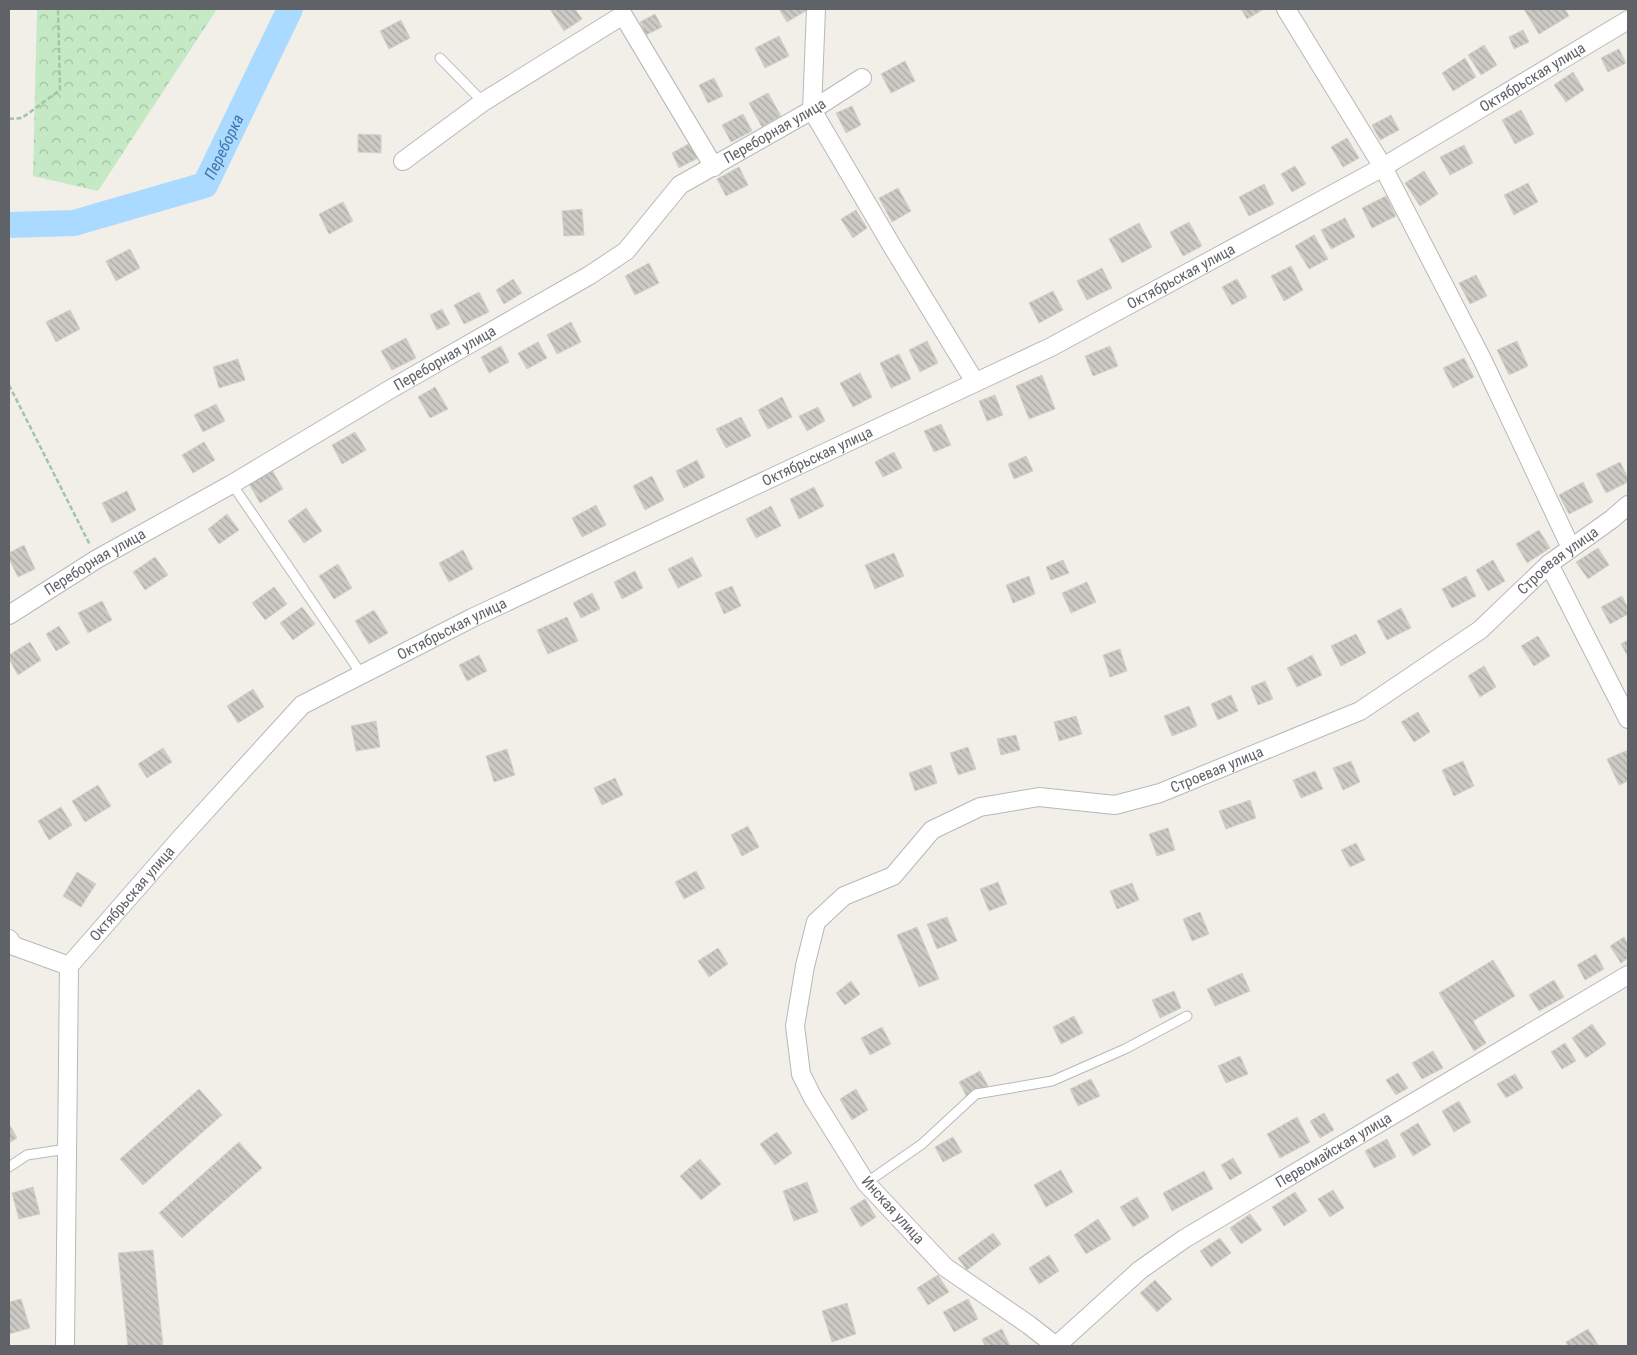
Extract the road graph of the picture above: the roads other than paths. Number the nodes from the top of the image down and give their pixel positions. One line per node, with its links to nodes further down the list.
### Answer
1 (816, 9): 8 (street)
2 (1286, 9): 11 (street)
3 (621, 12): 7 (street); 10 (street)
4 (1628, 20): 11 (street, Октябрьская улица)
5 (440, 58): 7 (lane)
6 (862, 78): 8 (street, Переборная улица)
7 (483, 102): 9 (street)
8 (812, 110): 10 (street, Переборная улица); 12 (street)
9 (403, 161)
10 (714, 167): 13 (street, Переборная улица)
11 (1382, 167): 12 (street, Октябрьская улица); 15 (street)
12 (976, 382): 18 (street, Октябрьская улица)
13 (232, 484): 17 (street, Переборная улица); 18 (lane)
14 (1628, 505): 15 (street, Строевая улица)
15 (1571, 548): 16 (street, Строевая улица)
16 (1549, 564): 19 (street); 22 (street, Строевая улица)
17 (9, 615)
18 (362, 675): 21 (street, Октябрьская улица)
19 (1628, 719)
20 (10, 945): 21 (street)
21 (69, 966): 25 (street)
22 (805, 966): 27 (street, Инская улица)
23 (1628, 975): 29 (street, Первомайская улица)
24 (1187, 1016): 27 (lane)
25 (67, 1149): 26 (lane); 28 (street)
26 (9, 1167)
27 (866, 1183): 29 (street, Инская улица)
28 (65, 1346)
29 (1056, 1346)

